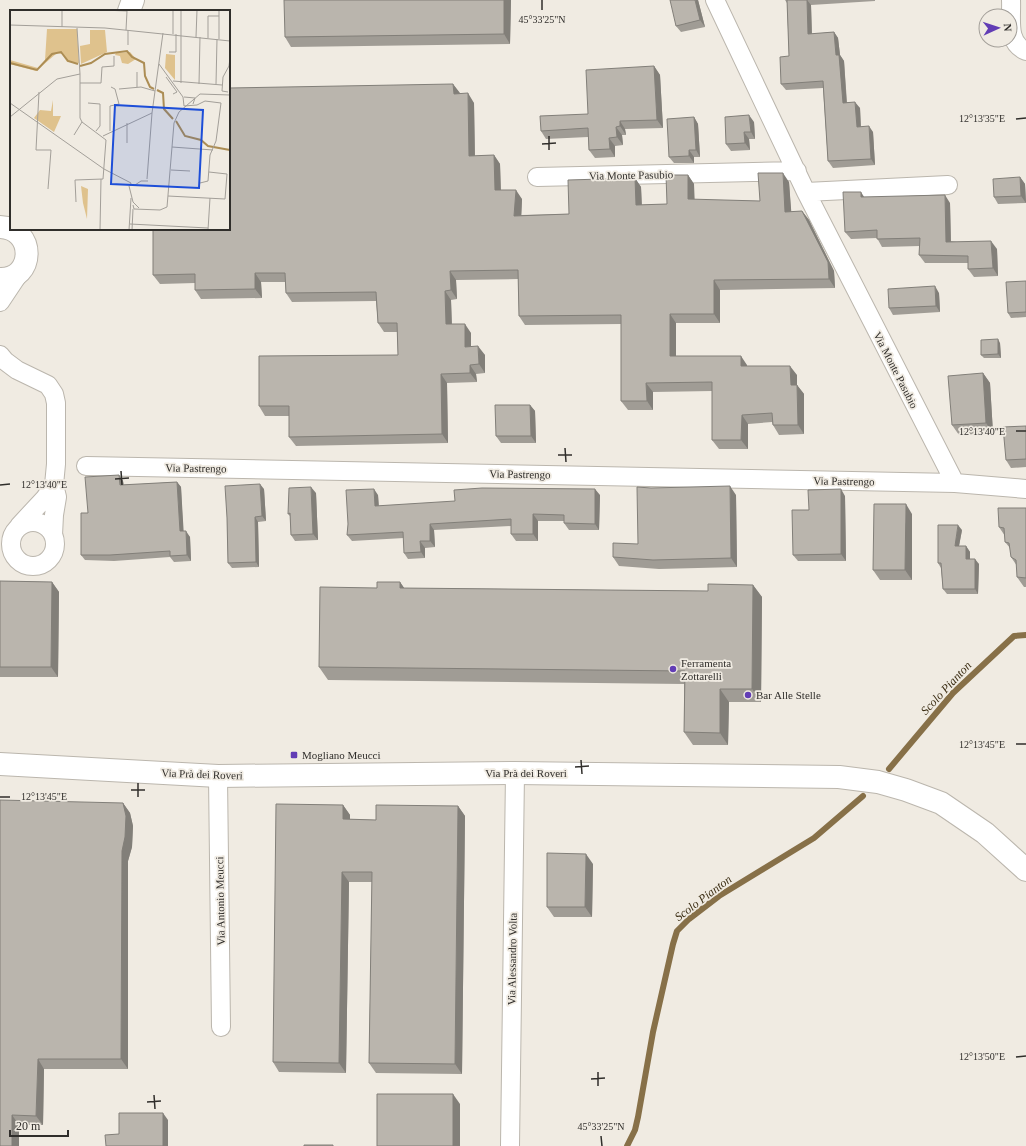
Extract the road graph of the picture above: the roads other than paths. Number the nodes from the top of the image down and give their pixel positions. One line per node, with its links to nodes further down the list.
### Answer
1 (133, 0): 4 (main road)
2 (715, 0): 6 (street, Via Monte Pasubio)
3 (1011, 0): 5 (street)
4 (129, 10)
5 (1026, 51)
6 (797, 171): 7 (street, Via Monte Pasubio); 9 (street, Via Monte Pasubio)
7 (537, 177)
8 (948, 185): 9 (street)
9 (806, 192): 16 (street, Via Monte Pasubio)
10 (15, 230): 11 (main road)
11 (22, 269): 12 (main road); 13 (street)
12 (0, 279)
13 (0, 302)
14 (0, 355): 17 (street)
15 (86, 466): 16 (street, Via Pastrengo)
16 (955, 483): 18 (street)
17 (54, 485): 19 (street); 20 (street)
18 (1026, 489)
19 (19, 526): 20 (street); 20 (street)
20 (53, 535)
21 (0, 764): 23 (main road, Via Prà dei Roveri)
22 (515, 773): 23 (main road, Via Prà dei Roveri); 24 (main road, Via Prà dei Roveri); 26 (street, Via Alessandro Volta)
23 (218, 776): 25 (street, Via Antonio Meucci)
24 (1026, 870)
25 (221, 1027)
26 (510, 1146)

